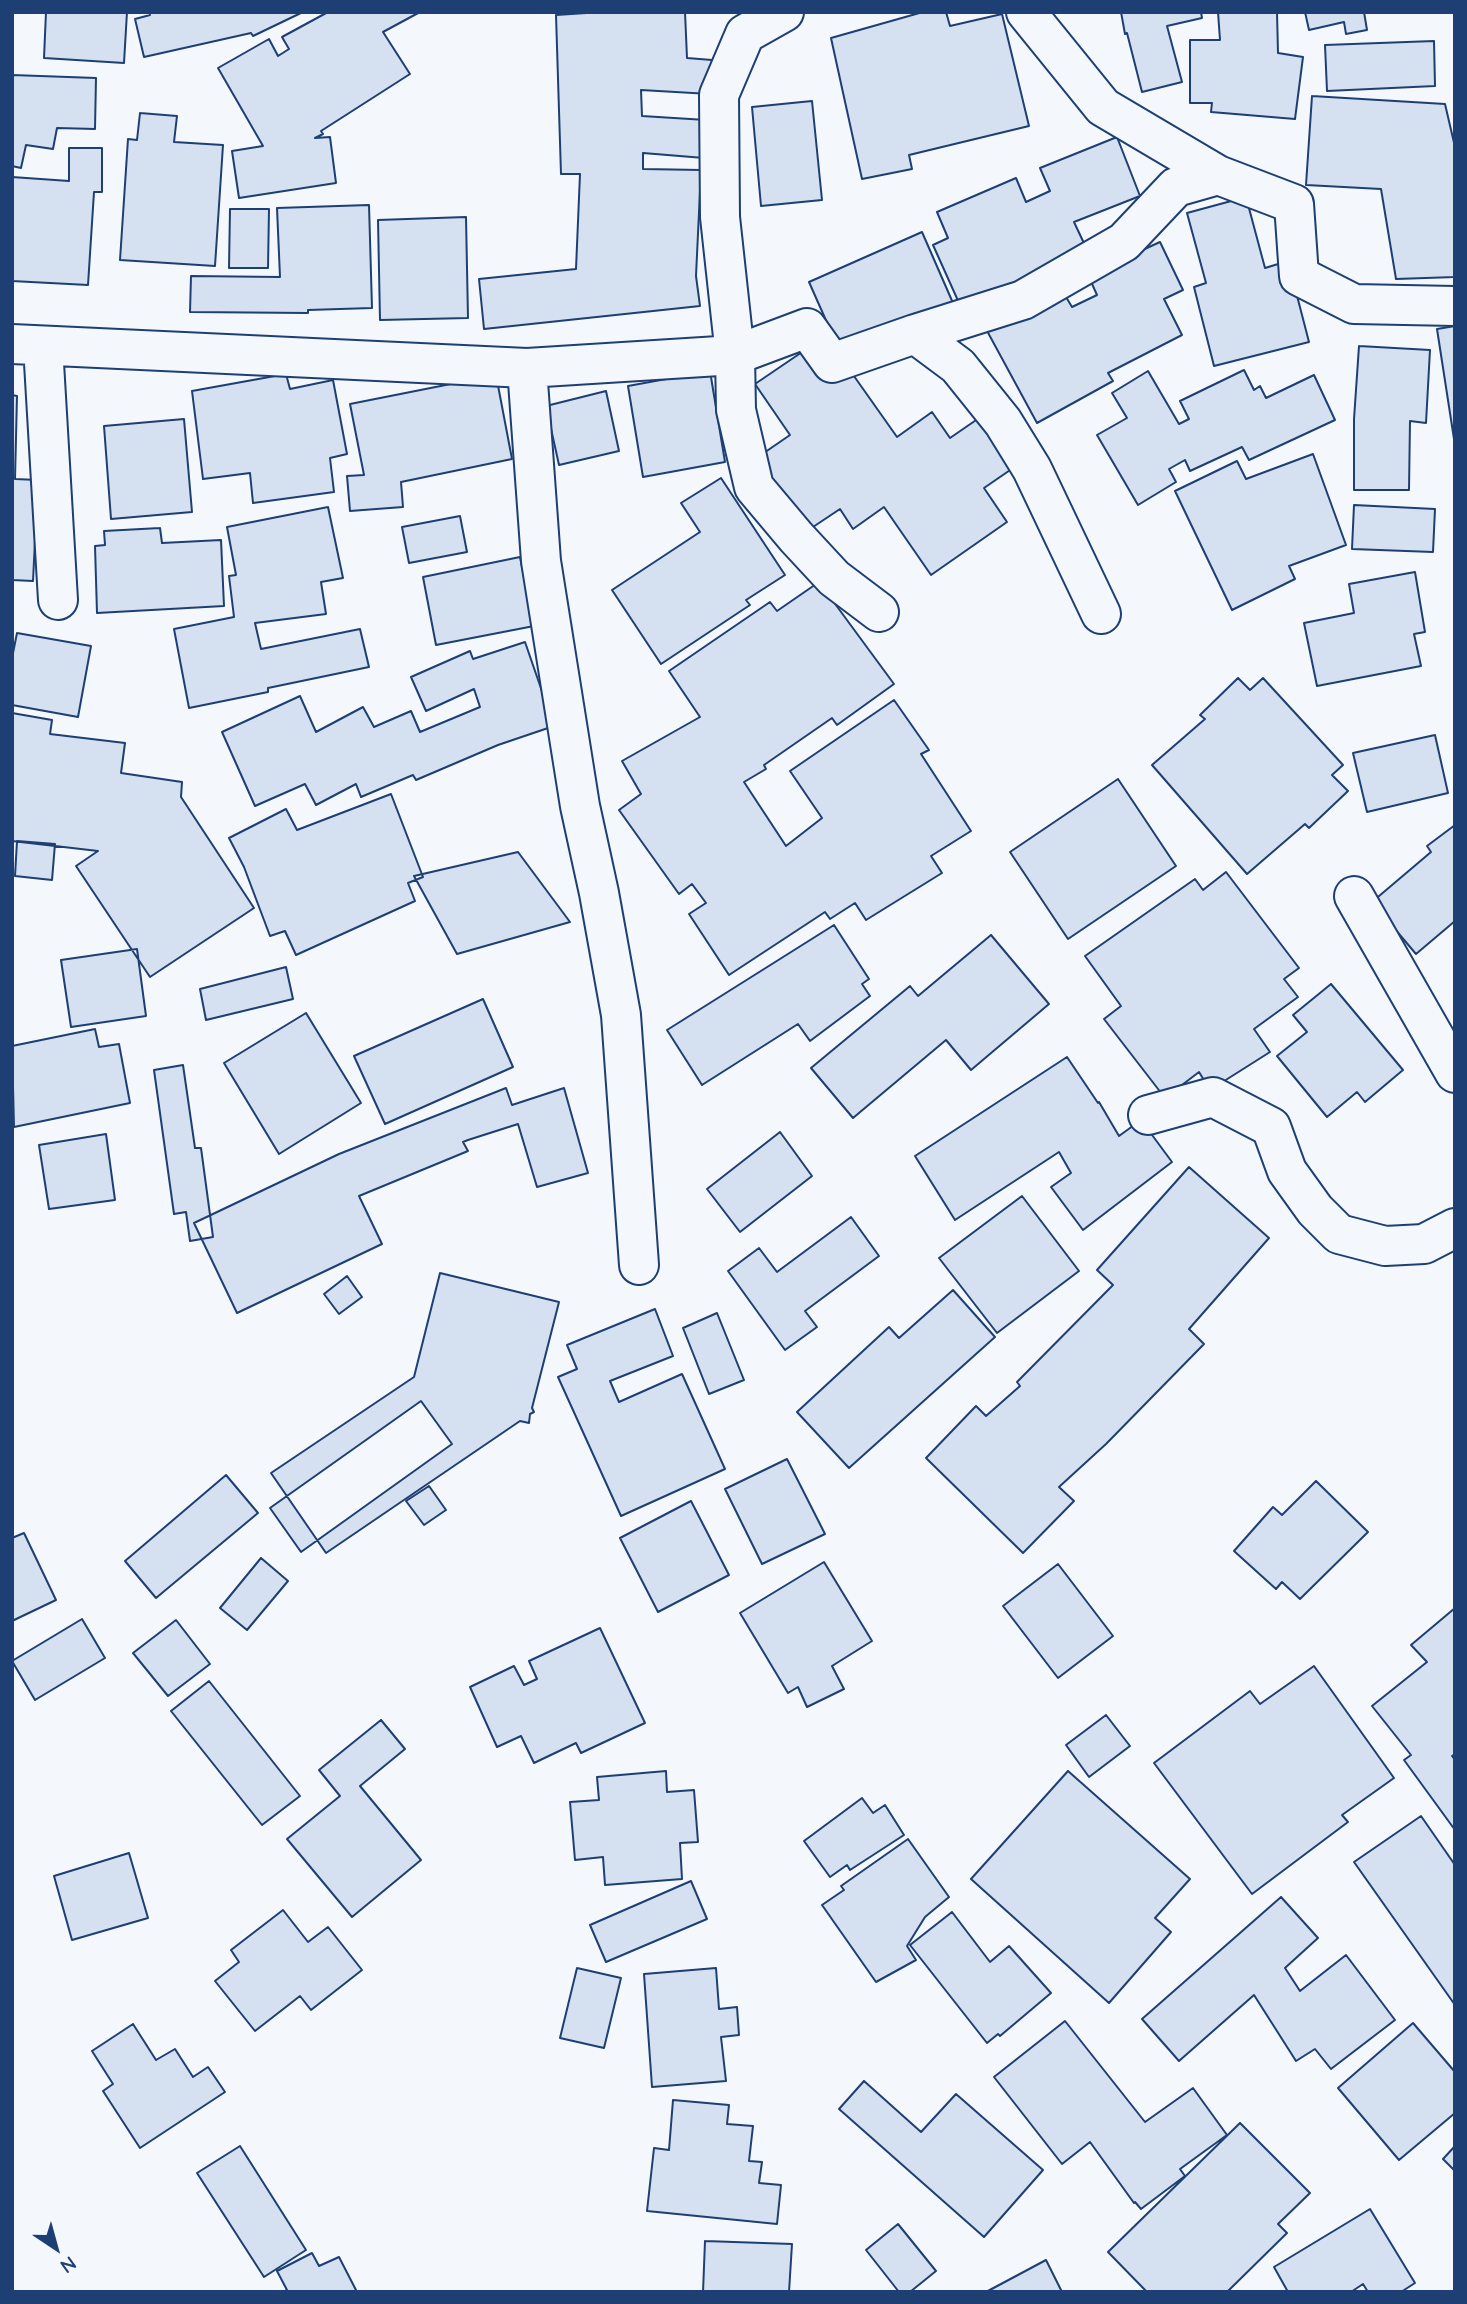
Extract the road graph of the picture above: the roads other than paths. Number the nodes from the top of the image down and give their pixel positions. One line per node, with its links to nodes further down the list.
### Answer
1 (784, 12): 7 (street)
2 (1026, 12): 3 (street)
3 (1218, 175): 4 (street); 5 (street)
4 (1455, 306)
5 (915, 334): 7 (street); 11 (street)
6 (28, 345): 8 (street); 9 (street)
7 (735, 355): 8 (street); 10 (street)
8 (527, 368): 16 (street)
9 (58, 600)
10 (879, 612)
11 (1101, 614)
12 (1354, 896): 13 (street)
13 (1455, 1073)
14 (1148, 1115): 15 (street)
15 (1455, 1228)
16 (639, 1265)

